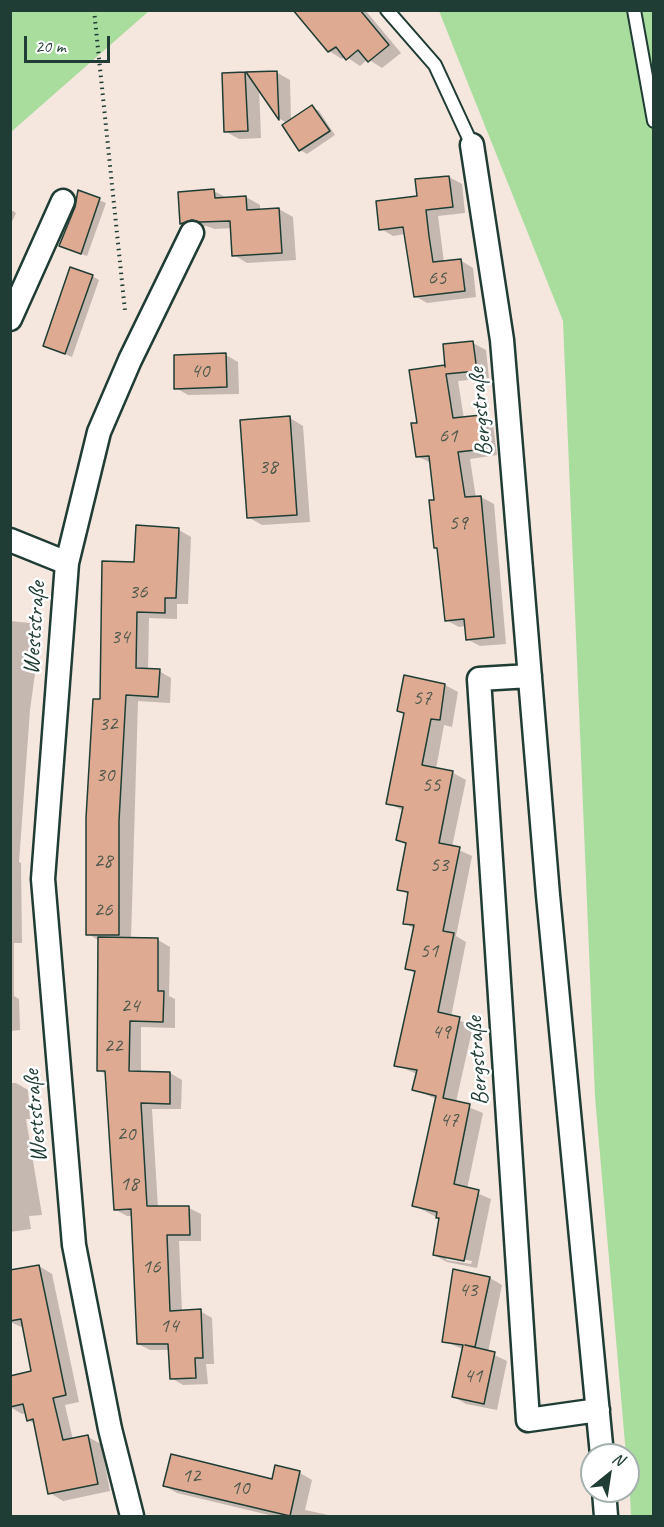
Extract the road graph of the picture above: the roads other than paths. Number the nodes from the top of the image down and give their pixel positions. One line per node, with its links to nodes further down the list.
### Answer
1 (387, 10): 4 (lane)
2 (634, 10): 3 (lane)
3 (654, 121)
4 (472, 145): 10 (street, Bergstraße)
5 (63, 201): 7 (street)
6 (192, 233): 9 (street, Weststraße)
7 (10, 319)
8 (10, 540): 9 (street, Weststraße)
9 (67, 563): 13 (street, Weststraße)
10 (530, 676): 11 (street, Bergstraße); 11 (street, Bergstraße)
11 (598, 1410): 12 (street, Bergstraße)
12 (601, 1443)
13 (132, 1516)

